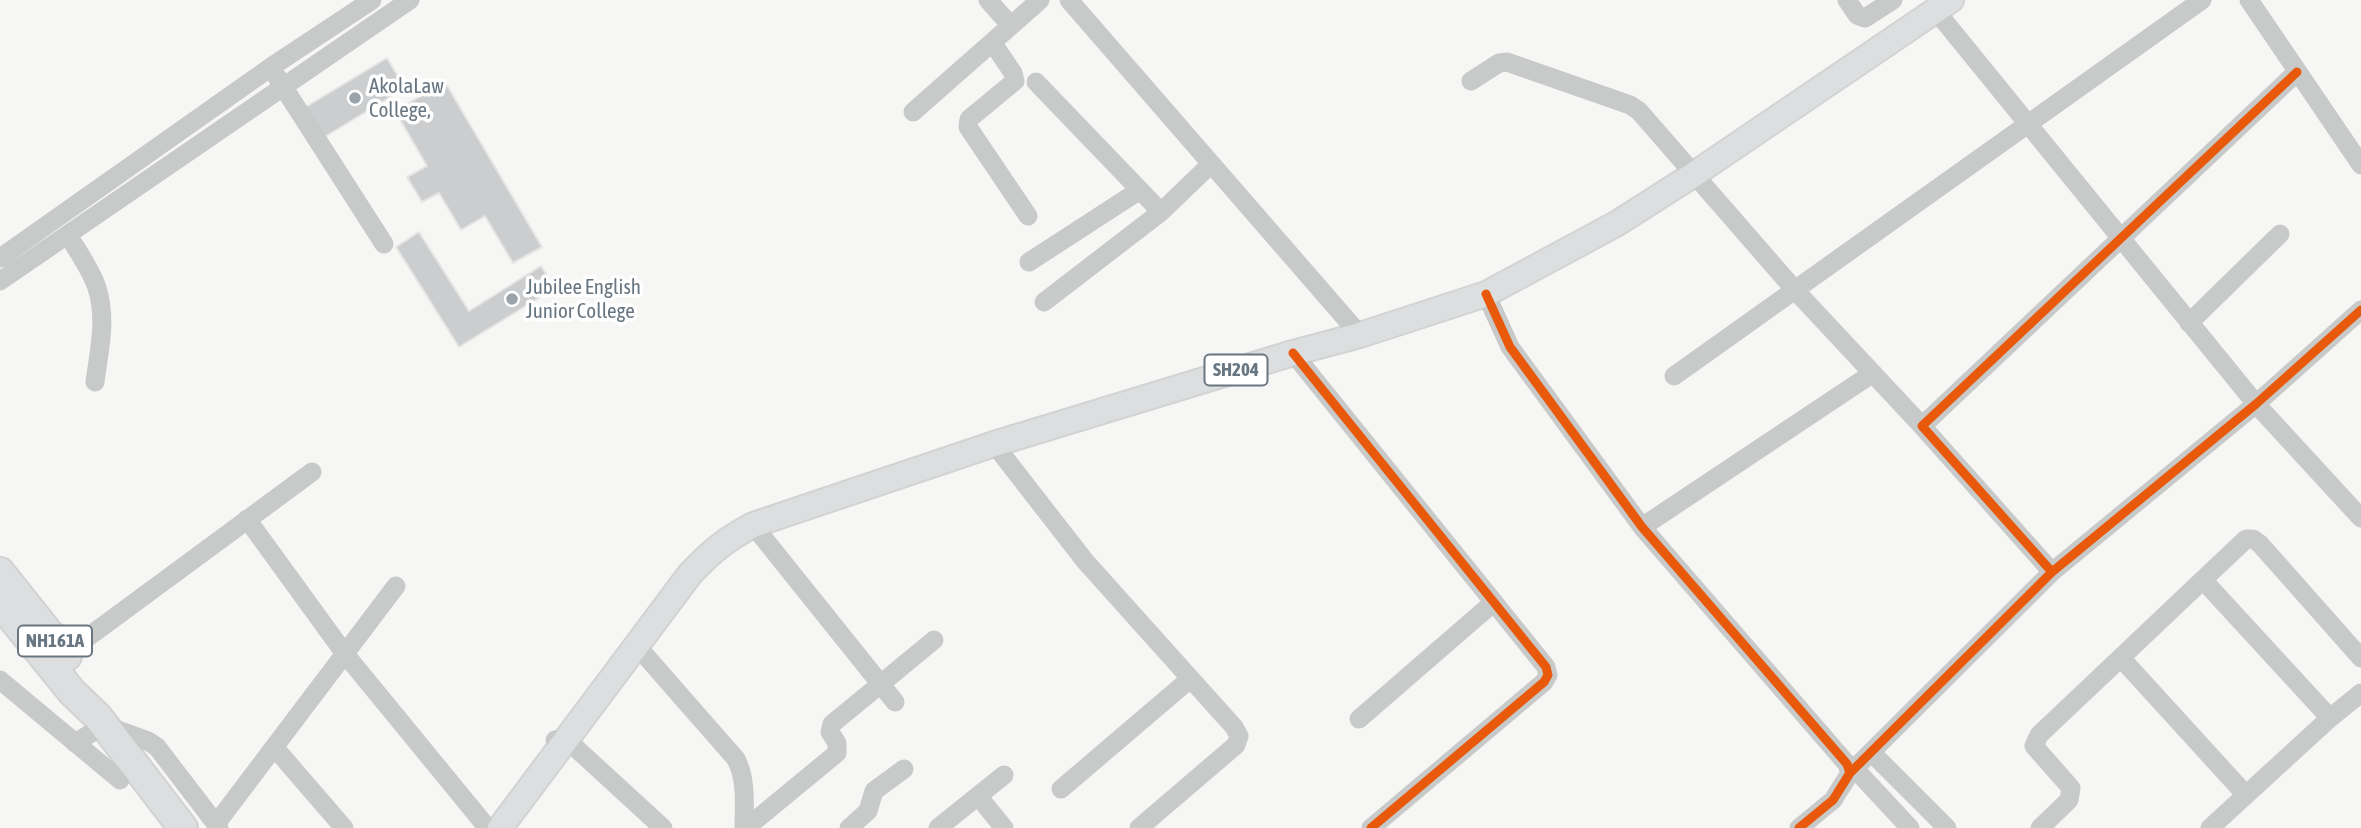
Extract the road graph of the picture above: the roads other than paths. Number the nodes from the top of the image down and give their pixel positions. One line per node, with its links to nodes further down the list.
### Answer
1 (372, 0): 14 (street)
2 (410, 0): 18 (street)
3 (988, 0): 11 (street)
4 (1040, 0): 11 (street)
5 (1069, 0): 21 (street)
6 (1847, 0): 7 (street)
7 (1895, 0): 12 (street)
8 (2202, 0): 20 (street)
9 (2249, 0): 15 (street)
10 (1943, 5): 12 (main road, SH204); 20 (street)
11 (1010, 26): 13 (street)
12 (1914, 26): 23 (main road, SH204)
13 (992, 42): 19 (street); 27 (street)
14 (271, 67): 18 (street); 24 (street)
15 (2297, 72): 22 (street); 30 (street)
16 (1471, 81): 23 (street)
17 (1036, 82): 25 (street)
18 (282, 86): 24 (street); 31 (street)
19 (913, 112)
20 (2027, 123): 30 (street); 35 (street)
21 (1211, 164): 26 (street); 40 (street)
22 (2361, 165)
23 (1693, 175): 35 (street); 36 (main road, SH204)
24 (119, 188): 28 (street); 32 (street)
25 (1140, 190): 26 (street); 33 (street)
26 (1161, 212): 37 (street)
27 (1028, 216)
28 (68, 234): 34 (street); 44 (street)
29 (2280, 234): 39 (street)
30 (2121, 238): 39 (street); 46 (street)
31 (384, 244)
32 (0, 258)
33 (1029, 262)
34 (0, 281)
35 (1794, 289): 42 (street); 43 (street)
36 (1486, 294): 40 (main road, SH204); 52 (street)
37 (1044, 302)
38 (2361, 310): 45 (street)
39 (2189, 323): 45 (street)
40 (1360, 335): 41 (main road, SH204)
41 (1293, 353): 47 (main road, SH204); 57 (street)
42 (1873, 373): 46 (street); 52 (street)
43 (1674, 376)
44 (95, 382)
45 (2256, 404): 49 (street); 54 (street)
46 (1922, 426): 54 (street)
47 (994, 444): 51 (main road, SH204); 65 (street)
48 (312, 472): 50 (street)
49 (2361, 518)
50 (247, 519): 61 (street); 62 (street)
51 (753, 525): 60 (main road, SH204); 67 (street)
52 (1642, 527): 79 (street)
53 (0, 572): 61 (highway, NH161A)
54 (2052, 572): 76 (street)
55 (2203, 580): 63 (street); 64 (street); 70 (street)
56 (396, 586): 62 (street)
57 (1494, 602): 71 (street); 94 (street)
58 (0, 603): 72 (highway, NH161A)
59 (934, 640): 67 (street)
60 (637, 646): 74 (main road, SH204); 89 (street)
61 (65, 654): 72 (highway, NH161A)
62 (345, 654): 75 (street); 85 (street)
63 (2121, 658): 82 (street); 98 (street)
64 (2361, 658)
65 (1190, 679): 81 (street); 93 (street)
66 (0, 680): 73 (street)
67 (882, 685): 69 (street); 89 (street)
68 (2361, 693): 70 (street)
69 (895, 702)
70 (2330, 718): 82 (street)
71 (1359, 719)
72 (101, 721): 73 (street); 77 (highway, NH161A); 84 (street)
73 (75, 743): 77 (street)
74 (561, 746): 85 (main road, SH204); 88 (street)
75 (275, 748): 84 (street); 87 (street)
76 (1872, 753): 79 (street); 97 (street)
77 (125, 769): 86 (highway, NH161A)
78 (904, 769): 90 (street)
79 (1852, 771): 95 (street); 96 (street)
80 (1004, 775): 83 (street)
81 (1061, 789)
82 (2246, 795): 99 (street)
83 (978, 796): 91 (street); 92 (street)
84 (217, 826)
85 (490, 827)
86 (183, 828)
87 (344, 828)
88 (663, 828)
89 (745, 828)
90 (849, 828)
91 (938, 828)
92 (1004, 828)
93 (1139, 828)
94 (1371, 828)
95 (1799, 828)
96 (1910, 828)
97 (1947, 828)
98 (2040, 828)
99 (2210, 828)

